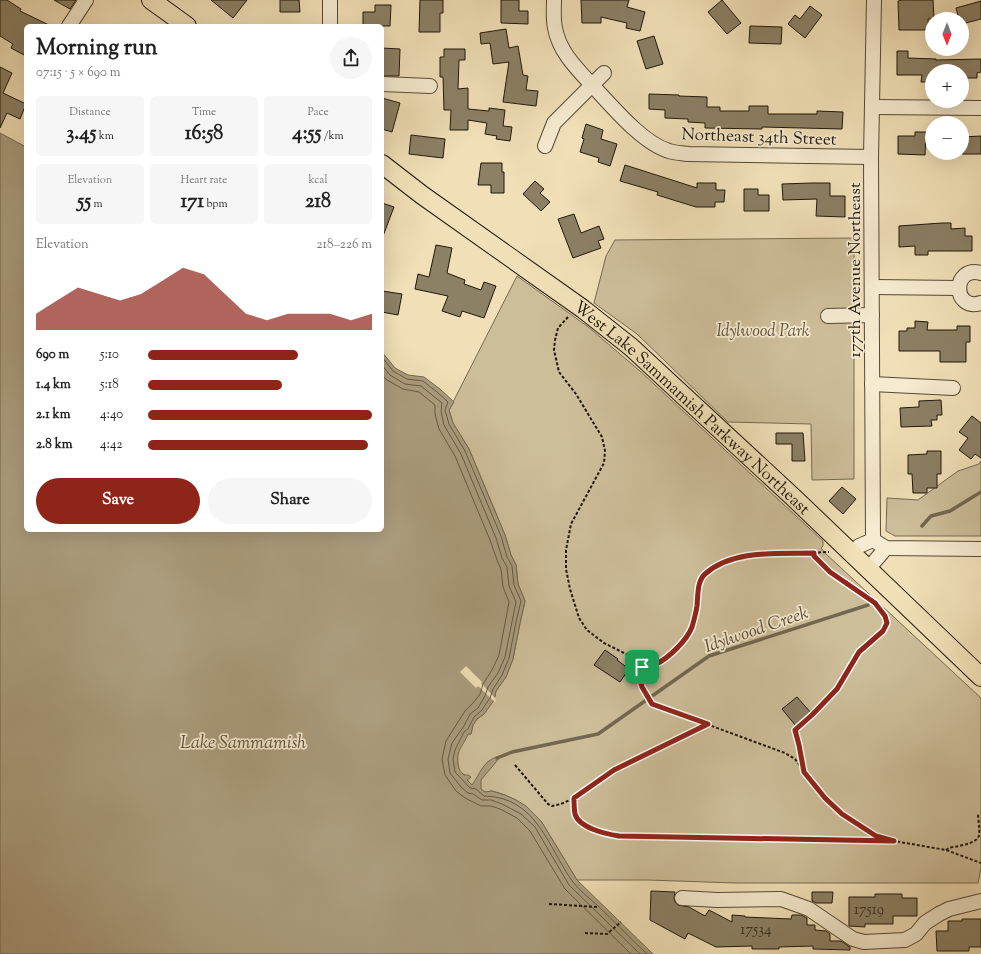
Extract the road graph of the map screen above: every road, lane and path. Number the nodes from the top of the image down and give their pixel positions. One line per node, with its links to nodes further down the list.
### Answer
1 (86, 0): 6 (street)
2 (151, 0): 7 (main road)
3 (330, 0): 8 (street)
4 (554, 0): 11 (street, Northeast 34th Street)
5 (874, 0): 13 (street, 177th Avenue Northeast)
6 (70, 24)
7 (184, 24)
8 (330, 24)
9 (604, 73): 11 (street)
10 (384, 84): 12 (street)
11 (592, 85): 15 (street); 16 (street, Northeast 34th Street)
12 (430, 86)
13 (873, 107): 14 (street); 16 (street, 177th Avenue Northeast)
14 (981, 108)
15 (545, 146)
16 (871, 157): 19 (street, 177th Avenue Northeast)
17 (384, 166): 22 (main road, West Lake Sammamish Parkway Northeast)
18 (981, 273): 20 (street)
19 (873, 287): 20 (street); 23 (street, 177th Avenue Northeast)
20 (959, 288): 21 (street)
21 (981, 303)
22 (579, 306): 32 (main road, West Lake Sammamish Parkway Northeast); 34 (path)
23 (872, 315): 24 (street); 25 (street, 177th Avenue Northeast)
24 (828, 316)
25 (872, 384): 26 (street); 27 (street, 177th Avenue Northeast)
26 (953, 388)
27 (873, 540): 28 (street); 32 (street)
28 (886, 548): 29 (street); 33 (street)
29 (981, 549)
30 (832, 552): 31 (path)
31 (814, 553): 34 (path); 38 (path)
32 (852, 554): 33 (main road, West Lake Sammamish Parkway Northeast)
33 (868, 570): 35 (main road, West Lake Sammamish Parkway Northeast)
34 (642, 667): 36 (path)
35 (981, 677)
36 (708, 724): 38 (path); 39 (path)
37 (515, 765): 39 (path)
38 (804, 772): 44 (path)
39 (574, 798): 44 (path)
40 (978, 813): 42 (path)
41 (981, 816): 42 (path)
42 (978, 817): 43 (path)
43 (980, 828): 45 (path)
44 (894, 841): 45 (path)
45 (946, 850): 46 (path)
46 (981, 863)
47 (682, 898): 48 (street)
48 (981, 901)
49 (549, 904): 50 (path)
50 (598, 907)
51 (621, 922): 52 (path)
52 (585, 933)

